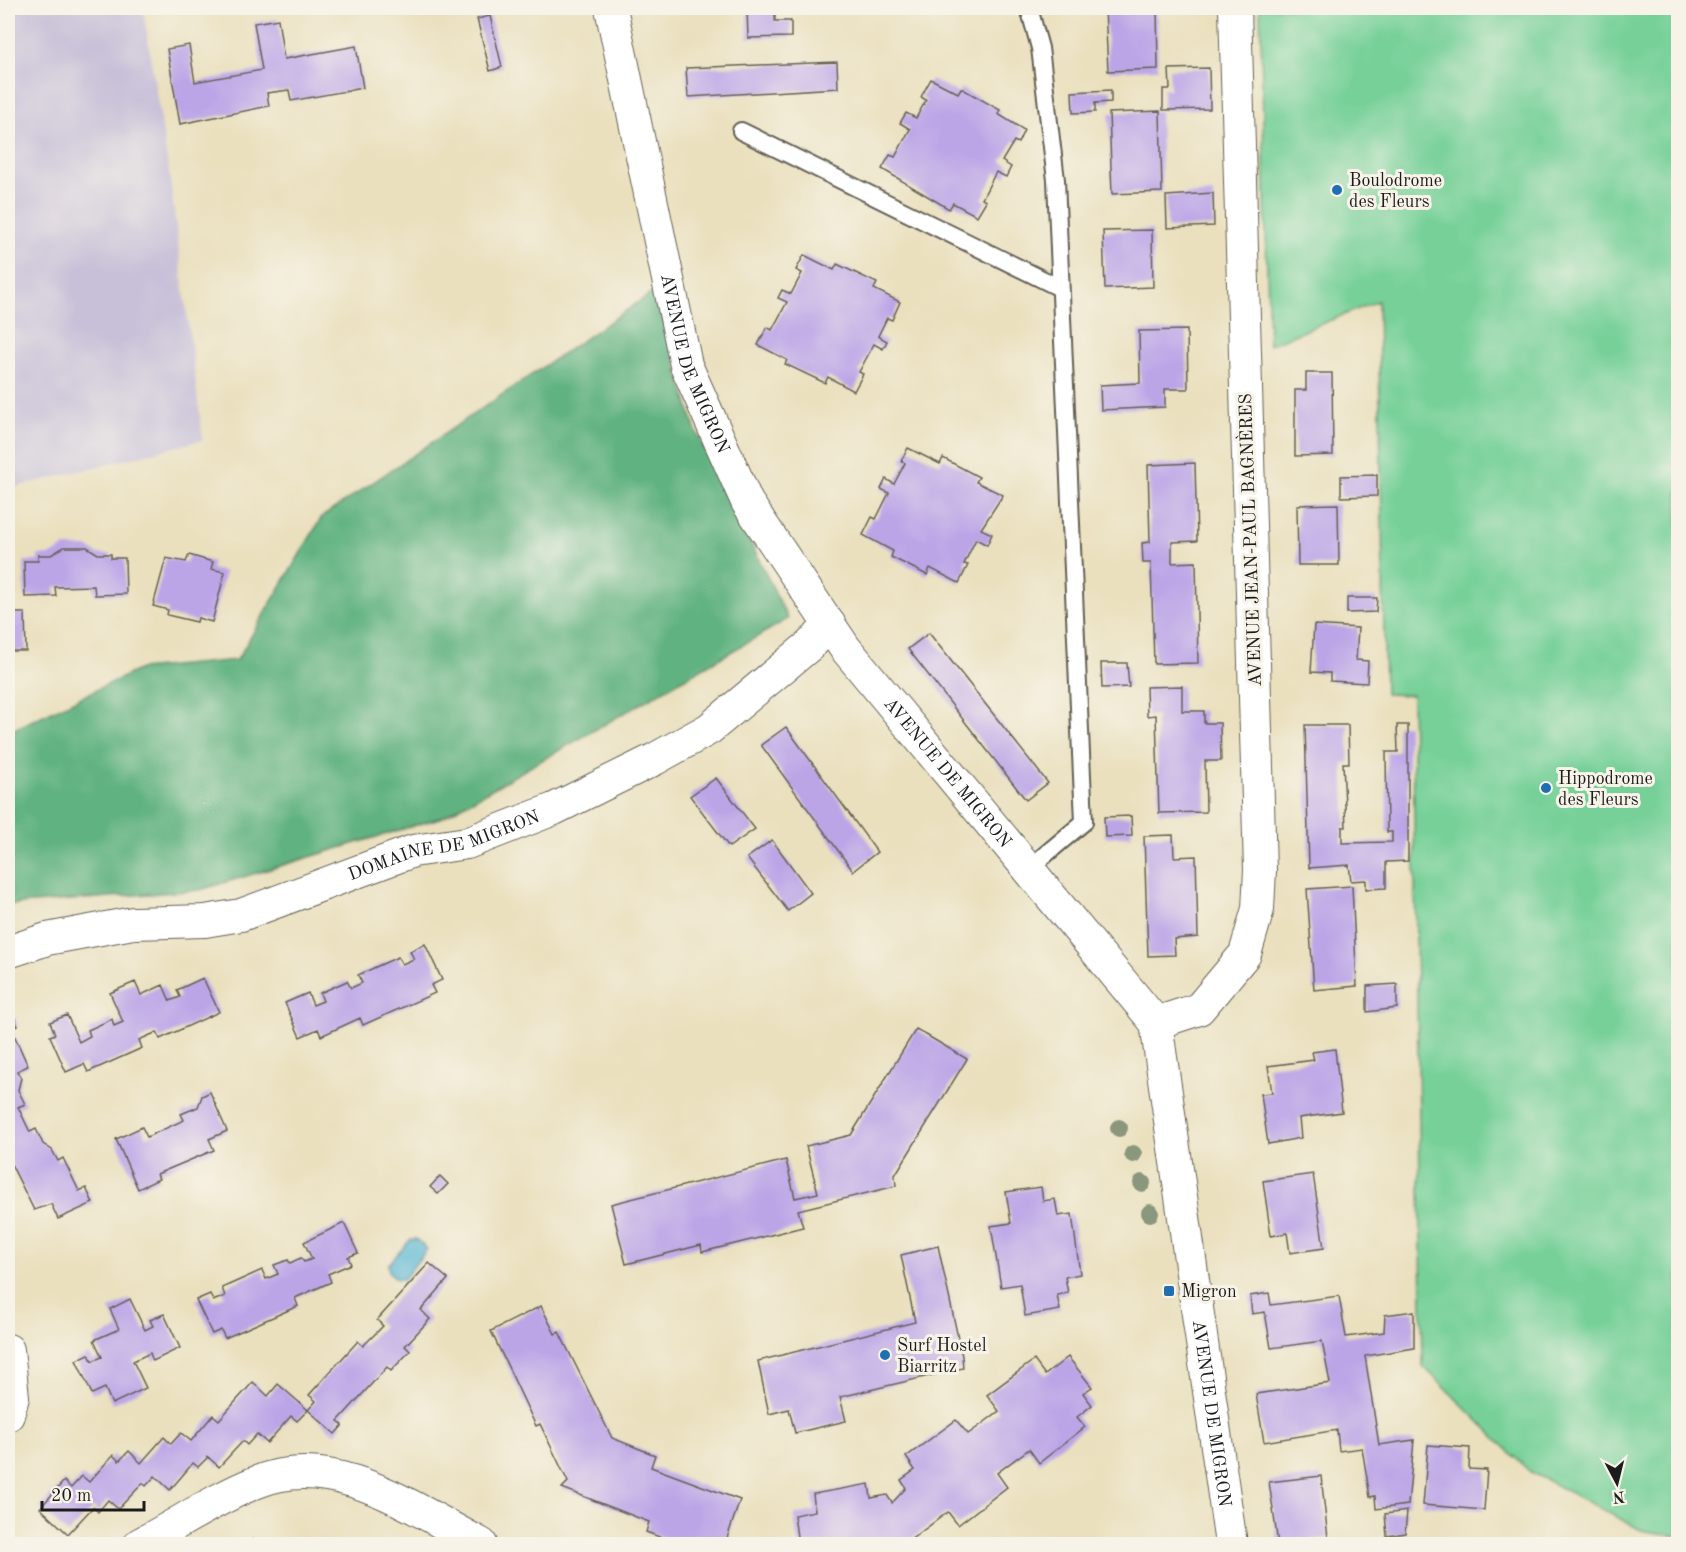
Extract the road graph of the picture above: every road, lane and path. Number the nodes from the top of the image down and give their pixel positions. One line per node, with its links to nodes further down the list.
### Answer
1 (611, 8): 6 (street, AVENUE DE MIGRON)
2 (1029, 8): 5 (lane)
3 (1234, 8): 9 (street, AVENUE JEAN-PAUL BAGNÈRES)
4 (741, 131): 5 (lane)
5 (1060, 288): 7 (lane)
6 (830, 625): 7 (street, AVENUE DE MIGRON); 8 (street, DOMAINE DE MIGRON)
7 (1027, 870): 9 (street, AVENUE DE MIGRON)
8 (8, 952)
9 (1156, 1023): 14 (street, AVENUE DE MIGRON)
10 (8, 1350): 11 (street)
11 (8, 1415)
12 (140, 1545): 13 (street)
13 (481, 1545)
14 (1231, 1545)

